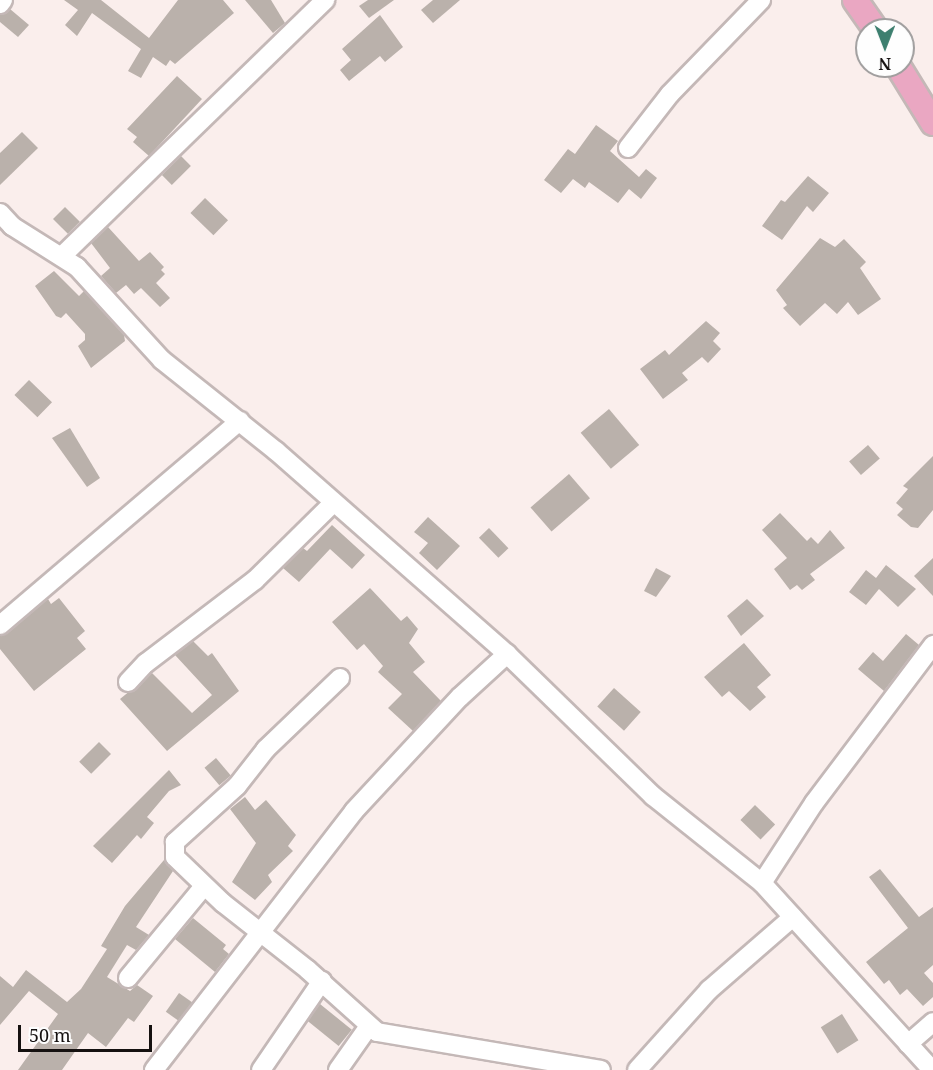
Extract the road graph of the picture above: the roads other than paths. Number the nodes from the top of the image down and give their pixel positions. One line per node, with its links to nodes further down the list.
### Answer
1 (3, 0): 5 (street)
2 (325, 0): 12 (street)
3 (761, 0): 10 (street)
4 (855, 0): 6 (main road)
5 (0, 4)
6 (868, 18)
7 (909, 78): 8 (main road)
8 (927, 99): 9 (main road)
9 (933, 123)
10 (628, 148)
11 (0, 213): 12 (street)
12 (63, 255): 13 (street)
13 (240, 421): 14 (street); 15 (street)
14 (332, 504): 17 (street); 19 (street)
15 (0, 625)
16 (933, 645): 20 (street)
17 (507, 654): 20 (street); 23 (street)
18 (340, 678): 21 (street)
19 (128, 682)
20 (762, 883): 22 (street)
21 (204, 886): 23 (street); 24 (street)
22 (794, 917): 28 (street); 33 (street)
23 (259, 932): 25 (street); 29 (street)
24 (128, 978)
25 (322, 981): 27 (street); 30 (street)
26 (933, 1022): 28 (street)
27 (369, 1026): 31 (street); 32 (street)
28 (908, 1044): 34 (street)
29 (154, 1070)
30 (261, 1070)
31 (338, 1070)
32 (601, 1070)
33 (637, 1070)
34 (932, 1070)

